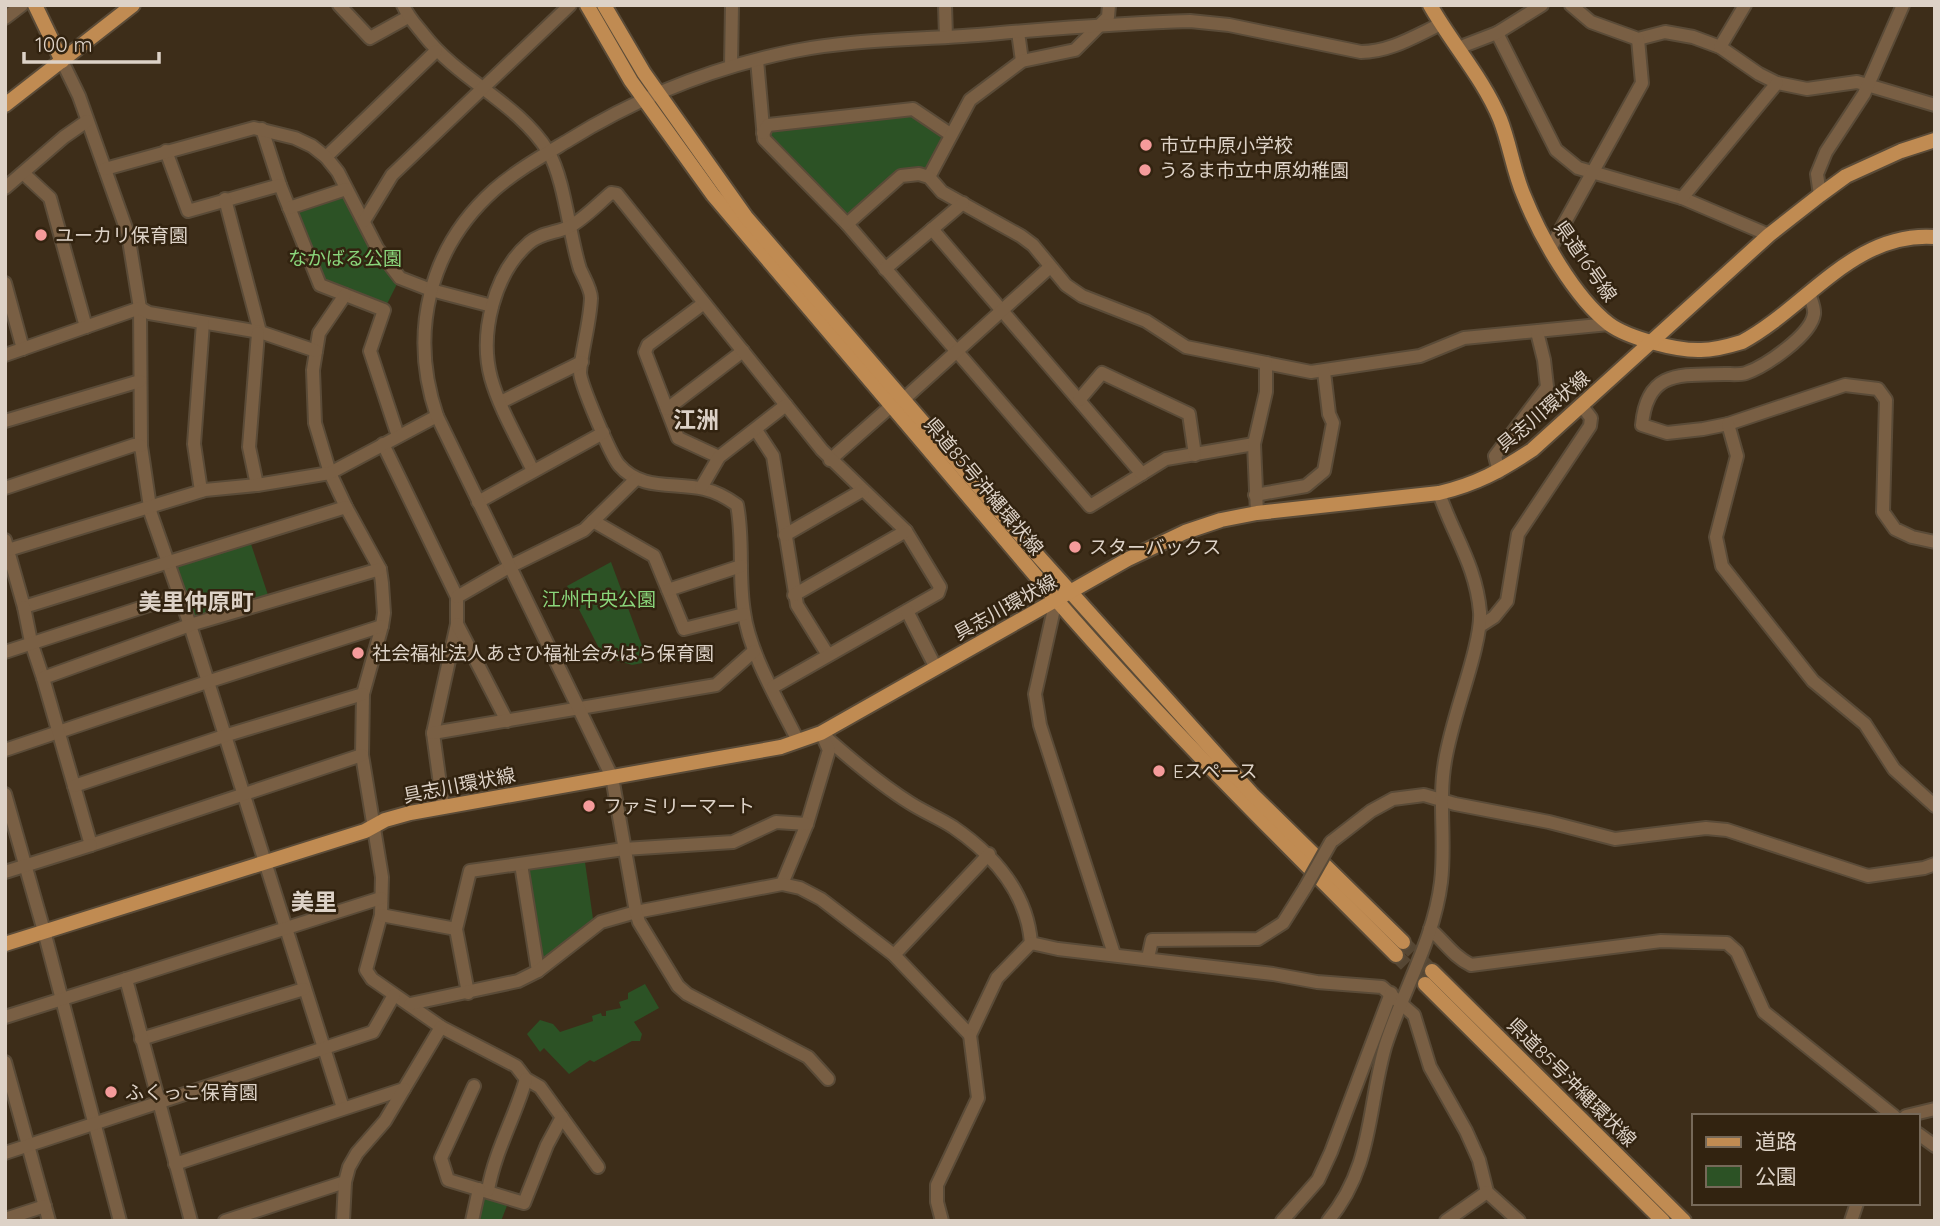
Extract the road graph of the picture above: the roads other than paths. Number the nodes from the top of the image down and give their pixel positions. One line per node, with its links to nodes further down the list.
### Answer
1 (22, 5): 17 (street)
2 (35, 5): 28 (main road)
3 (133, 5): 28 (main road)
4 (339, 5): 16 (street)
5 (570, 5): 33 (street)
6 (587, 5): 35 (main road, 県道85号沖縄環状線)
7 (604, 5): 34 (main road, 県道85号沖縄環状線)
8 (732, 5): 30 (street)
9 (946, 5): 22 (street)
10 (1109, 5): 19 (street)
11 (1430, 5): 18 (main road, 県道16号線)
12 (1542, 5): 21 (street)
13 (1571, 5): 23 (street)
14 (1745, 5): 24 (street)
15 (1903, 5): 32 (street)
16 (406, 11): 26 (street)
17 (5, 18)
18 (1441, 24): 19 (street); 25 (main road, 県道16号線)
19 (1097, 26): 20 (street); 29 (street)
20 (1018, 32): 22 (street); 29 (street)
21 (1497, 33): 25 (street); 47 (street)
22 (946, 37): 27 (street)
23 (1638, 39): 24 (street); 47 (street)
24 (1720, 47): 31 (street)
25 (1458, 48): 64 (main road, 県道16号線)
26 (436, 51): 33 (street); 45 (street)
27 (757, 60): 30 (street); 40 (street)
28 (62, 61): 36 (main road); 38 (street)
29 (1022, 61): 41 (street)
30 (732, 66): 34 (street)
31 (1777, 83): 32 (street); 54 (street)
32 (1869, 84): 37 (street); 53 (street)
33 (481, 88): 44 (street); 58 (street)
34 (658, 94): 35 (street); 92 (main road, 県道85号沖縄環状線)
35 (644, 100): 44 (street); 92 (main road, 県道85号沖縄環状線)
36 (5, 105)
37 (1935, 105)
38 (87, 121): 46 (street); 48 (street)
39 (262, 129): 43 (street); 45 (street); 50 (street)
40 (763, 133): 41 (street); 59 (street)
41 (950, 134): 49 (street)
42 (1935, 140): 53 (main road, 具志川環状線)
43 (166, 151): 46 (street); 55 (street)
44 (548, 152): 60 (street); 68 (street)
45 (326, 157): 52 (street)
46 (105, 169): 73 (street)
47 (1594, 172): 54 (street); 64 (street)
48 (23, 173): 51 (street); 77 (street)
49 (929, 177): 56 (street); 59 (street)
50 (280, 185): 55 (street); 57 (street)
51 (5, 188)
52 (346, 189): 57 (street); 58 (street)
53 (1820, 195): 62 (main road, 具志川環状線)
54 (1682, 198): 62 (street)
55 (225, 200): 79 (street)
56 (963, 203): 61 (street); 65 (street)
57 (289, 208): 70 (street)
58 (363, 221): 68 (street)
59 (847, 224): 66 (street)
60 (570, 226): 71 (street); 72 (street); 86 (street)
61 (932, 229): 66 (street); 74 (street)
62 (1769, 235): 80 (main road, 具志川環状線)
63 (1935, 237): 69 (main road, 県道16号線)
64 (1550, 249): 76 (main road, 県道16号線)
65 (1050, 267): 74 (street); 87 (street)
66 (885, 269): 84 (street)
67 (5, 283): 81 (street)
68 (431, 290): 72 (street); 96 (street)
69 (1809, 293): 80 (main road, 県道16号線); 98 (street)
70 (345, 295): 82 (street); 101 (street)
71 (704, 303): 83 (street); 95 (street)
72 (492, 306): 91 (street)
73 (140, 309): 75 (street); 77 (street); 89 (street)
74 (1001, 310): 84 (street); 90 (street)
75 (203, 323): 79 (street); 117 (street)
76 (1609, 324): 78 (street); 80 (main road, 県道16号線)
77 (86, 327): 81 (street)
78 (1537, 332): 88 (street); 109 (street)
79 (259, 333): 82 (street); 113 (street)
80 (1652, 341): 94 (main road, 具志川環状線)
81 (23, 349): 85 (street)
82 (316, 351): 110 (street)
83 (743, 351): 93 (street); 95 (street)
84 (957, 351): 92 (street); 111 (street)
85 (5, 355)
86 (582, 362): 91 (street); 100 (street)
87 (1266, 363): 88 (street); 103 (street)
88 (1324, 372): 119 (street)
89 (140, 381): 97 (street); 104 (street)
90 (1079, 400): 105 (street); 111 (street)
91 (501, 402): 108 (street)
92 (898, 403): 107 (street); 134 (main road, 県道85号沖縄環状線); 138 (main road, 県道85号沖縄環状線)
93 (786, 405): 99 (street); 107 (street)
94 (1582, 406): 109 (main road, 具志川環状線); 145 (street)
95 (667, 409): 106 (street)
96 (437, 416): 101 (street); 120 (street)
97 (5, 421)
98 (1728, 424): 127 (street); 170 (street)
99 (756, 430): 106 (street); 126 (street)
100 (603, 433): 108 (street); 112 (street)
101 (398, 436): 102 (street)
102 (383, 444): 110 (street); 137 (street)
103 (1254, 444): 105 (street); 119 (street)
104 (141, 446): 114 (street); 121 (street)
105 (1195, 455): 111 (street)
106 (719, 457): 115 (street)
107 (831, 460): 116 (street)
108 (533, 471): 120 (street)
109 (1499, 472): 118 (main road, 具志川環状線)
110 (330, 473): 113 (street); 122 (street)
111 (1142, 474)
112 (636, 478): 115 (street); 124 (street)
113 (257, 485): 117 (street)
114 (5, 488)
115 (701, 488): 130 (street)
116 (863, 490): 125 (street); 126 (street)
117 (201, 491): 121 (street)
118 (1439, 493): 123 (main road, 具志川環状線); 145 (street)
119 (1255, 495): 123 (street)
120 (478, 502): 131 (street)
121 (150, 505): 128 (street); 129 (street)
122 (346, 507): 129 (street); 132 (street)
123 (1256, 513): 134 (main road, 具志川環状線)
124 (593, 521): 131 (street); 133 (street)
125 (906, 531): 136 (street); 140 (street)
126 (785, 535): 136 (street)
127 (1935, 542)
128 (7, 545): 139 (street)
129 (170, 563): 135 (street); 139 (street)
130 (741, 566): 133 (street); 141 (street)
131 (509, 567): 137 (street); 155 (street)
132 (380, 569): 143 (street); 144 (street)
133 (668, 590): 141 (street)
134 (1071, 592): 138 (main road, 具志川環状線); 138 (main road, 県道85号沖縄環状線)
135 (180, 594): 143 (street); 146 (street)
136 (794, 595): 149 (street)
137 (457, 597): 142 (street)
138 (1056, 600): 150 (main road, 具志川環状線); 191 (street)
139 (24, 607): 146 (street)
140 (907, 611): 149 (street); 150 (street)
141 (744, 614): 147 (street)
142 (457, 624): 156 (street); 157 (street)
143 (190, 625): 151 (street); 152 (street)
144 (382, 625): 152 (street); 154 (street)
145 (1480, 626): 168 (street)
146 (31, 642): 148 (street); 151 (street)
147 (754, 651): 153 (street); 155 (street)
148 (5, 652)
149 (828, 655): 153 (street)
150 (936, 668): 158 (main road, 具志川環状線)
151 (43, 678): 159 (street)
152 (207, 682): 159 (street); 160 (street)
153 (772, 687): 161 (street)
154 (363, 694): 160 (street); 163 (street)
155 (578, 710): 156 (street); 164 (street)
156 (507, 721): 157 (street)
157 (433, 733): 169 (street)
158 (821, 733): 161 (main road, 具志川環状線); 171 (street); 175 (street)
159 (59, 734): 162 (street); 165 (street)
160 (224, 736): 165 (street); 166 (street)
161 (799, 741): 164 (main road, 具志川環状線)
162 (5, 751)
163 (362, 755): 166 (street); 172 (street)
164 (612, 777): 169 (main road, 具志川環状線); 174 (street)
165 (74, 786): 173 (street)
166 (242, 793): 173 (street); 176 (street)
167 (5, 794): 179 (street)
168 (1442, 800): 178 (street); 187 (street); 193 (street, bridge)
169 (443, 806): 172 (main road, 具志川環状線)
170 (1935, 806)
171 (807, 824): 174 (street); 181 (street)
172 (374, 825): 176 (main road, 具志川環状線); 182 (street)
173 (91, 845): 179 (street)
174 (624, 849): 177 (street); 183 (street)
175 (989, 854): 189 (street); 192 (street)
176 (263, 862): 185 (street); 188 (main road, 具志川環状線)
177 (521, 864): 186 (street); 194 (street)
178 (1935, 864)
179 (25, 865): 180 (street); 188 (street)
180 (5, 872)
181 (782, 884): 183 (street); 192 (street)
182 (381, 898): 184 (street); 185 (street)
183 (636, 912): 194 (street); 210 (street)
184 (381, 915): 186 (street); 199 (street)
185 (284, 927): 195 (street); 196 (street)
186 (456, 929): 197 (street)
187 (1430, 929): 201 (street); 217 (street)
188 (44, 932): 190 (main road, 具志川環状線); 200 (street)
189 (1031, 943): 191 (street); 205 (street)
190 (5, 944)
191 (1114, 954): 193 (street)
192 (894, 955): 205 (street)
193 (1148, 958): 198 (street)
194 (538, 971): 197 (street)
195 (126, 979): 200 (street); 206 (street)
196 (304, 989): 206 (street); 207 (street)
197 (468, 993): 202 (street)
198 (1391, 993): 201 (street); 239 (street)
199 (394, 995): 202 (street); 207 (street)
200 (61, 998): 203 (street); 220 (street)
201 (1401, 1002): 229 (street); 240 (street)
202 (410, 1004): 204 (street)
203 (5, 1017)
204 (441, 1027): 209 (street); 213 (street)
205 (970, 1035): 238 (street)
206 (141, 1039): 214 (street)
207 (323, 1048): 214 (street); 215 (street)
208 (5, 1062): 211 (street)
209 (526, 1079): 219 (street); 228 (street)
210 (828, 1079)
211 (8, 1084): 222 (street)
212 (474, 1086): 228 (street)
213 (404, 1089): 215 (street); 227 (street)
214 (158, 1101): 220 (street); 225 (street)
215 (342, 1108): 225 (street)
216 (1935, 1109): 218 (street)
217 (1892, 1114)
218 (1914, 1114)
219 (562, 1117): 226 (street); 228 (street)
220 (93, 1124): 222 (street); 233 (street)
221 (1919, 1134): 223 (street)
222 (29, 1145): 224 (street); 230 (street)
223 (1935, 1146)
224 (5, 1153)
225 (175, 1164): 234 (street)
226 (598, 1167)
227 (345, 1182): 235 (street); 236 (street)
228 (484, 1189): 237 (street)
229 (1487, 1192): 241 (street); 242 (street)
230 (45, 1206): 231 (street); 232 (street)
231 (5, 1219)
232 (49, 1221)
233 (120, 1221)
234 (191, 1221)
235 (225, 1221)
236 (343, 1221)
237 (472, 1221)
238 (942, 1221)
239 (1282, 1221)
240 (1328, 1221)
241 (1446, 1221)
242 (1519, 1221)
243 (1663, 1221): 244 (main road, 県道85号沖縄環状線)
244 (1684, 1221)

